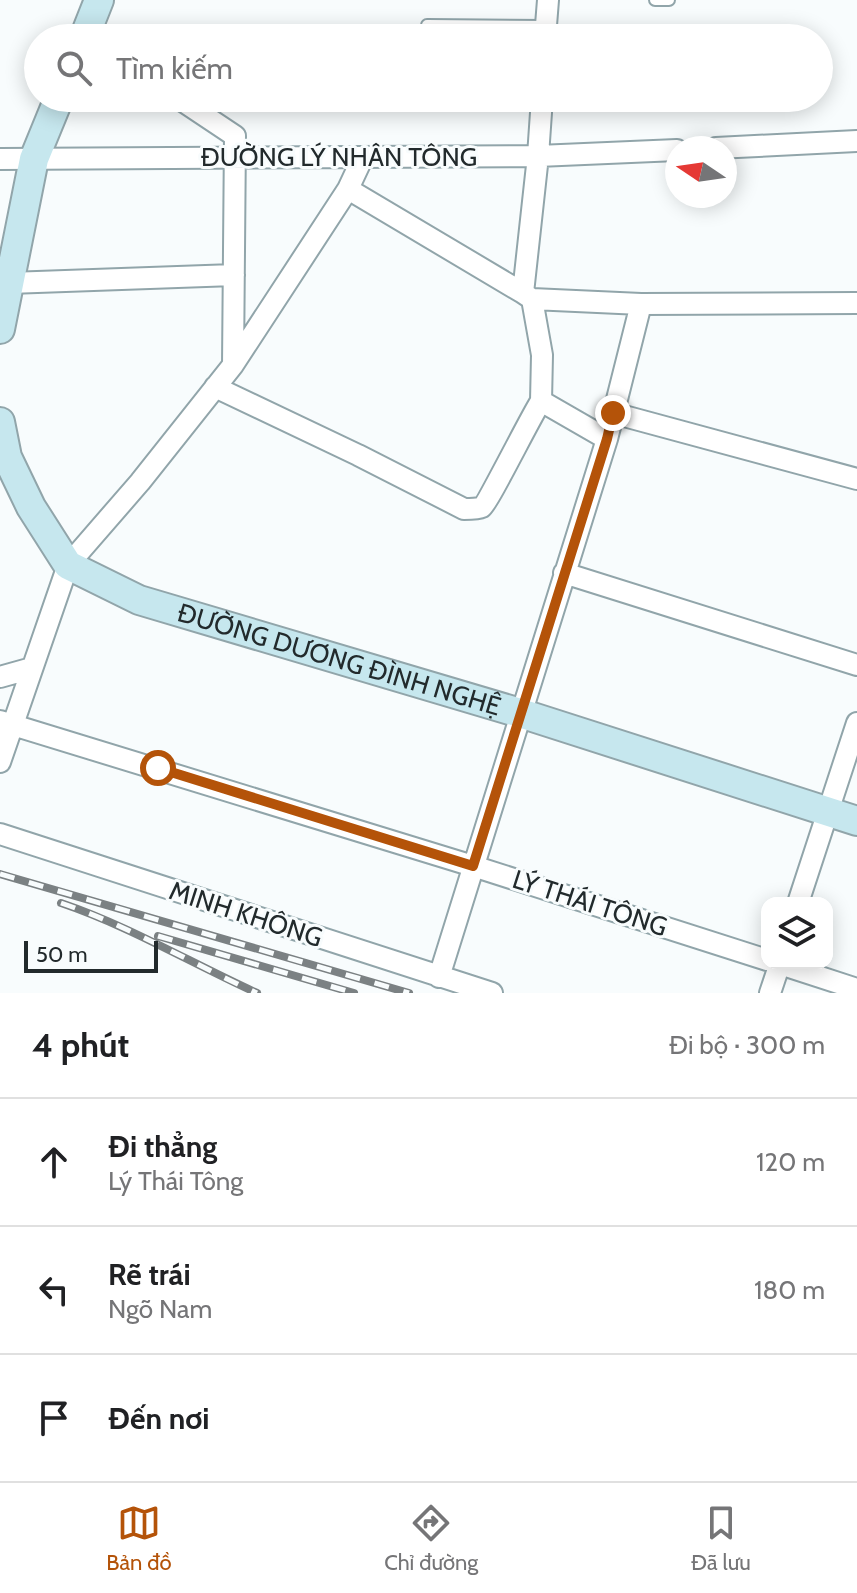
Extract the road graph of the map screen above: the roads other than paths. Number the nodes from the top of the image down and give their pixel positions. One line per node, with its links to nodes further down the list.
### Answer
1 (99, 0): 5 (main road)
2 (548, 0): 6 (street)
3 (655, 0): 4 (lane)
4 (669, 0)
5 (90, 24)
6 (546, 24)
7 (53, 112): 17 (main road)
8 (199, 112): 15 (street)
9 (541, 112): 13 (street)
10 (857, 141): 11 (street)
11 (737, 147)
12 (665, 151): 13 (street, ĐƯỜNG LÝ NHÂN TÔNG)
13 (538, 156): 14 (street, ĐƯỜNG LÝ NHÂN TÔNG); 21 (street)
14 (363, 157): 15 (street, ĐƯỜNG LÝ NHÂN TÔNG); 18 (street)
15 (237, 158): 17 (street, ĐƯỜNG LÝ NHÂN TÔNG); 19 (street)
16 (0, 159): 17 (street, ĐƯỜNG LÝ NHÂN TÔNG)
17 (34, 159): 20 (main road)
18 (348, 189): 21 (street); 25 (street)
19 (234, 275): 20 (street); 25 (street)
20 (9, 283): 24 (main road)
21 (528, 296): 23 (street); 27 (street)
22 (857, 303): 23 (street)
23 (641, 304): 28 (street)
24 (0, 329)
25 (233, 365): 26 (street)
26 (215, 387): 27 (street); 32 (street)
27 (541, 401): 30 (street)
28 (613, 413): 30 (street); 31 (street)
29 (0, 422): 32 (main road)
30 (607, 439): 33 (street)
31 (857, 479)
32 (68, 565): 35 (street); 37 (main road, ĐƯỜNG DƯƠNG ĐÌNH NGHỆ)
33 (564, 573): 34 (street); 37 (street)
34 (857, 665)
35 (32, 668): 36 (street); 38 (street)
36 (0, 677)
37 (520, 713): 41 (main road, ĐƯỜNG DƯƠNG ĐÌNH NGHỆ); 44 (street)
38 (7, 722): 40 (street); 44 (street, LÝ THÁI TÔNG)
39 (857, 723): 41 (street)
40 (0, 762)
41 (827, 811): 42 (main road, ĐƯỜNG DƯƠNG ĐÌNH NGHỆ); 45 (street)
42 (857, 821)
43 (0, 834): 49 (street, MINH KHÔNG)
44 (473, 866): 46 (street, LÝ THÁI TÔNG); 49 (street)
45 (800, 897)
46 (761, 958)
47 (777, 969): 52 (street)
48 (797, 969): 50 (street)
49 (439, 977): 51 (street, MINH KHÔNG)
50 (857, 989)
51 (492, 993)
52 (770, 993)

